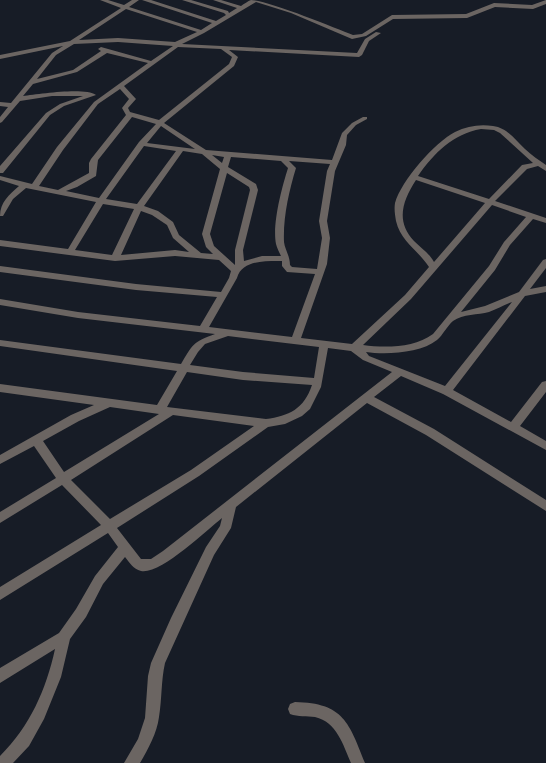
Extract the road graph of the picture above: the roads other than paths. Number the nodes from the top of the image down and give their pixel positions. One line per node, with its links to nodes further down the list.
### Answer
1 (103, 0): 7 (street)
2 (136, 0): 7 (street)
3 (145, 0): 10 (street)
4 (186, 0): 9 (street)
5 (216, 0): 8 (street)
6 (546, 2): 11 (street)
7 (126, 7): 12 (street); 13 (street)
8 (241, 8): 9 (street); 11 (street)
9 (229, 16): 10 (street)
10 (218, 23): 12 (street)
11 (376, 26): 16 (street)
12 (202, 32): 15 (street)
13 (72, 42): 14 (street); 18 (street); 20 (street)
14 (80, 42): 15 (street); 17 (street)
15 (173, 45): 16 (street); 19 (street)
16 (223, 48): 27 (street)
17 (107, 50): 19 (street); 20 (street)
18 (0, 57)
19 (153, 63): 21 (street)
20 (33, 82): 24 (street)
21 (120, 86): 22 (street); 28 (street)
22 (108, 94): 23 (street); 46 (street)
23 (93, 95): 24 (street); 42 (street)
24 (18, 99): 26 (street)
25 (0, 104): 26 (street)
26 (14, 105): 30 (street)
27 (180, 109): 31 (street); 32 (street)
28 (130, 114): 31 (street); 47 (street)
29 (365, 118): 38 (street)
30 (0, 121)
31 (160, 123): 32 (street); 33 (street)
32 (172, 130): 35 (street)
33 (142, 144): 34 (street); 48 (street)
34 (181, 149): 35 (street); 50 (street)
35 (205, 152): 36 (street); 40 (street)
36 (228, 155): 37 (street); 40 (street)
37 (283, 159): 38 (street); 59 (street)
38 (334, 162): 64 (street)
39 (539, 164): 41 (street); 43 (street); 49 (street)
40 (224, 168): 58 (street); 62 (street)
41 (546, 168)
42 (0, 171)
43 (414, 177): 49 (street); 61 (street)
44 (0, 178): 45 (street)
45 (24, 185): 46 (street); 51 (street)
46 (35, 186): 47 (street)
47 (60, 191): 48 (street)
48 (101, 201): 50 (street); 55 (street)
49 (490, 203): 52 (street); 61 (street)
50 (139, 206): 56 (street); 57 (street)
51 (1, 210)
52 (531, 216): 53 (street); 69 (street)
53 (546, 221)
54 (0, 243): 55 (street)
55 (70, 252): 57 (street)
56 (199, 256): 57 (street); 58 (street)
57 (115, 258)
58 (222, 258): 62 (street)
59 (286, 258): 62 (street); 64 (street)
60 (546, 262): 66 (street)
61 (433, 267): 75 (street)
62 (238, 268): 67 (street)
63 (0, 269): 67 (street)
64 (321, 272): 72 (street)
65 (546, 289): 66 (street)
66 (523, 294): 69 (street); 81 (street)
67 (222, 296): 70 (street)
68 (0, 302): 70 (street)
69 (452, 318): 75 (street)
70 (203, 330): 71 (street)
71 (232, 334): 72 (street); 76 (street)
72 (296, 339): 74 (street)
73 (0, 343): 76 (street)
74 (324, 343): 75 (street); 78 (street)
75 (354, 348): 77 (street)
76 (183, 367): 78 (street); 84 (street)
77 (399, 372): 81 (street); 82 (street)
78 (318, 382): 85 (street)
79 (546, 386): 86 (street)
80 (0, 388): 83 (street)
81 (447, 391): 86 (street)
82 (366, 398): 91 (street); 92 (street)
83 (107, 404): 84 (street); 87 (street)
84 (165, 411): 85 (street); 90 (street)
85 (266, 423): 94 (street)
86 (513, 427): 88 (street)
87 (37, 441): 89 (street); 90 (street)
88 (546, 446)
89 (0, 460)
90 (62, 478): 93 (street); 94 (street)
91 (231, 504): 95 (street); 101 (street)
92 (546, 506)
93 (0, 518)
94 (109, 526): 95 (street); 96 (street)
95 (125, 548): 97 (street)
96 (0, 594)
97 (64, 638): 98 (street); 100 (street)
98 (0, 676)
99 (295, 709): 102 (street)
100 (3, 763)
101 (131, 763)
102 (358, 763)

